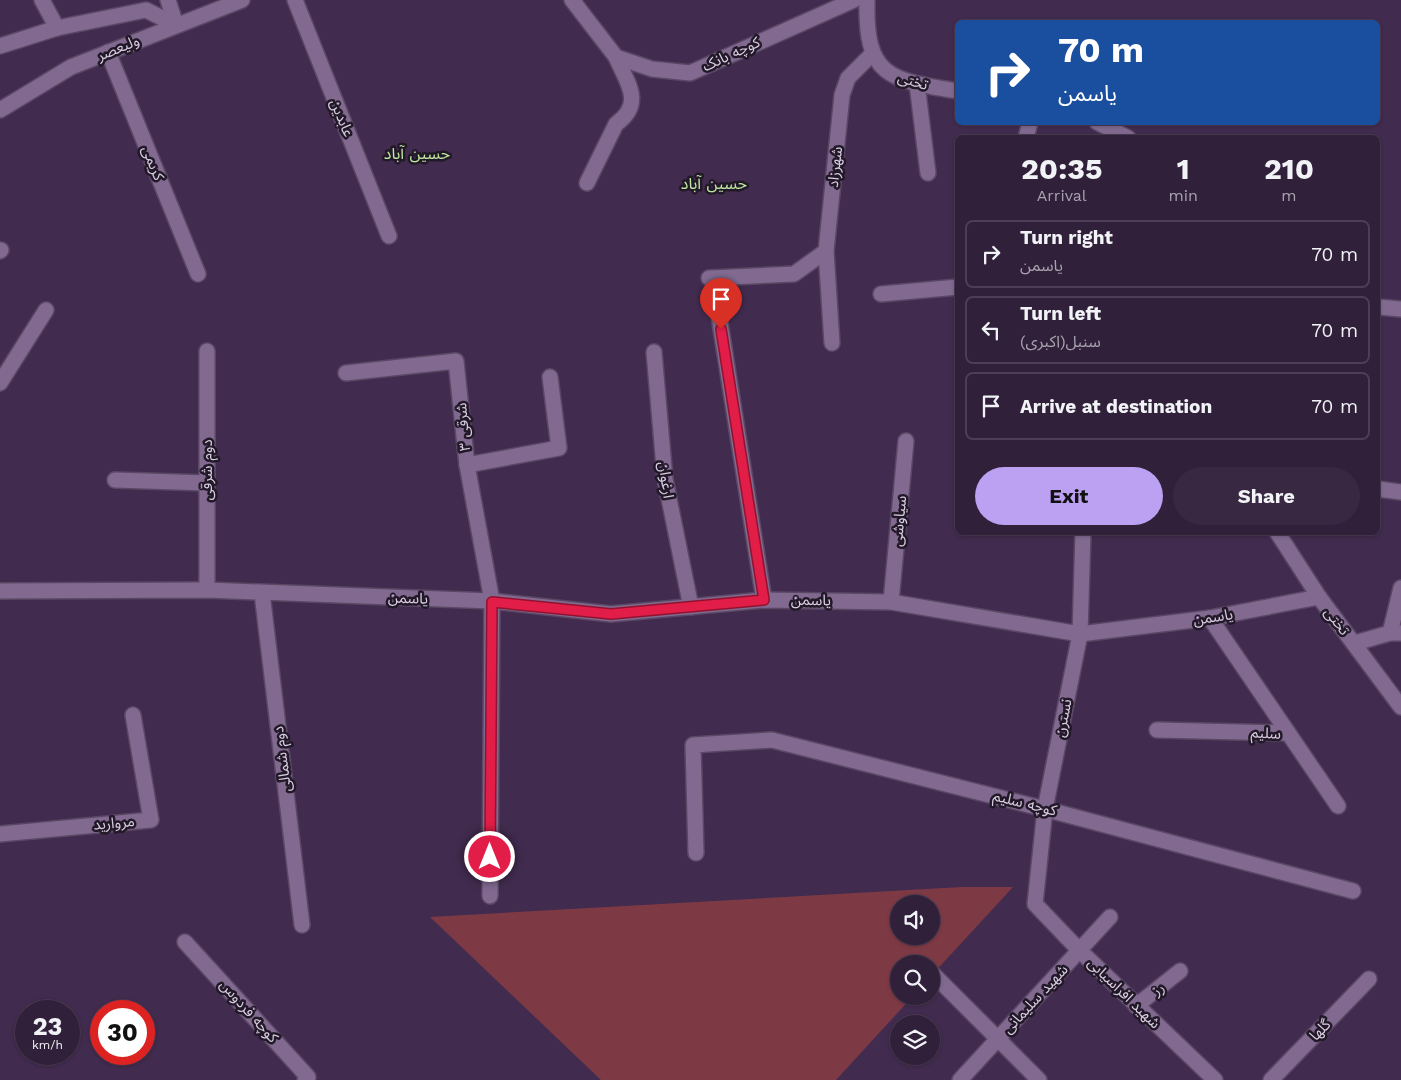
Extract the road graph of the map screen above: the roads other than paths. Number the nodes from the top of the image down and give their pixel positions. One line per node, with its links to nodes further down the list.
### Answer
1 (42, 0): 9 (street)
2 (168, 0): 8 (street)
3 (242, 0): 8 (street, ولیعصر)
4 (295, 0): 21 (street, عابدین)
5 (572, 0): 13 (street)
6 (854, 0): 13 (street, کوچه بانک)
7 (867, 0): 12 (street, تختی)
8 (176, 25): 9 (street); 11 (street, ولیعصر)
9 (57, 28): 10 (street)
10 (0, 46)
11 (108, 52): 16 (street, ولیعصر); 23 (street, کریمی)
12 (872, 54): 14 (street, تختی); 22 (street, شهرزاد)
13 (616, 57): 20 (street)
14 (917, 84): 15 (street, تختی); 19 (street)
15 (955, 90)
16 (0, 110)
17 (1104, 125): 18 (street)
18 (1122, 135)
19 (928, 172)
20 (587, 183)
21 (389, 236)
22 (826, 251): 24 (street); 31 (street, شهرزاد)
23 (198, 274)
24 (709, 278)
25 (955, 287): 26 (street)
26 (881, 294)
27 (1380, 307): 28 (street)
28 (1401, 309)
29 (46, 310): 36 (street)
30 (718, 310): 50 (street)
31 (832, 343)
32 (207, 351): 40 (street, دوم شرقی)
33 (654, 352): 53 (street, ارغوان)
34 (346, 373): 38 (street, ۳ شرقی)
35 (550, 377): 38 (street)
36 (0, 383)
37 (906, 441): 52 (street, سیاوشی)
38 (467, 465): 51 (street, ۳ شرقی)
39 (115, 480): 40 (street)
40 (207, 483): 46 (street, دوم شرقی)
41 (1380, 489): 42 (street)
42 (1401, 492)
43 (1083, 535): 56 (street, نسترن)
44 (1279, 535): 49 (street, تختی)
45 (1401, 588): 55 (street)
46 (207, 590): 47 (street, یاسمن); 48 (street, یاسمن)
47 (0, 591)
48 (262, 593): 51 (street, یاسمن); 70 (street, دوم شمالی)
49 (1319, 597): 54 (street, یاسمن); 57 (street, تختی)
50 (764, 600): 52 (street, یاسمن); 53 (street, یاسمن)
51 (492, 602): 53 (street, یاسمن); 67 (street, ۳ شرقی)
52 (891, 602): 56 (street, یاسمن)
53 (690, 607)
54 (1210, 618): 56 (street, یاسمن); 61 (street)
55 (1396, 633): 57 (street)
56 (1080, 634): 63 (street, نسترن)
57 (1355, 643): 58 (street, تختی)
58 (1401, 707)
59 (133, 715): 64 (street, مروارید)
60 (1157, 730): 61 (street, سلیم)
61 (1288, 733): 62 (street, سلیم)
62 (1338, 806)
63 (1046, 809): 65 (street, کوچه سلیم); 66 (street, کوچه سلیم); 68 (street, نسترن)
64 (0, 834)
65 (696, 853)
66 (1353, 891)
67 (490, 896)
68 (1036, 904): 72 (street, شهید افراسیابی)
69 (1110, 917): 72 (street, شهید سلیمانی)
70 (302, 925)
71 (186, 942): 78 (street, کوچه فردوس)
72 (1079, 950): 76 (street, شهید افراسیابی); 77 (street, شهید سلیمانی)
73 (1180, 971): 76 (street, رز)
74 (1369, 979): 82 (street, گلها)
75 (940, 981): 77 (street)
76 (1136, 1006): 81 (street, شهید افراسیابی)
77 (998, 1039): 79 (street, شهید سلیمانی); 80 (street)
78 (305, 1080)
79 (960, 1080)
80 (1040, 1080)
81 (1214, 1080)
82 (1271, 1080)

